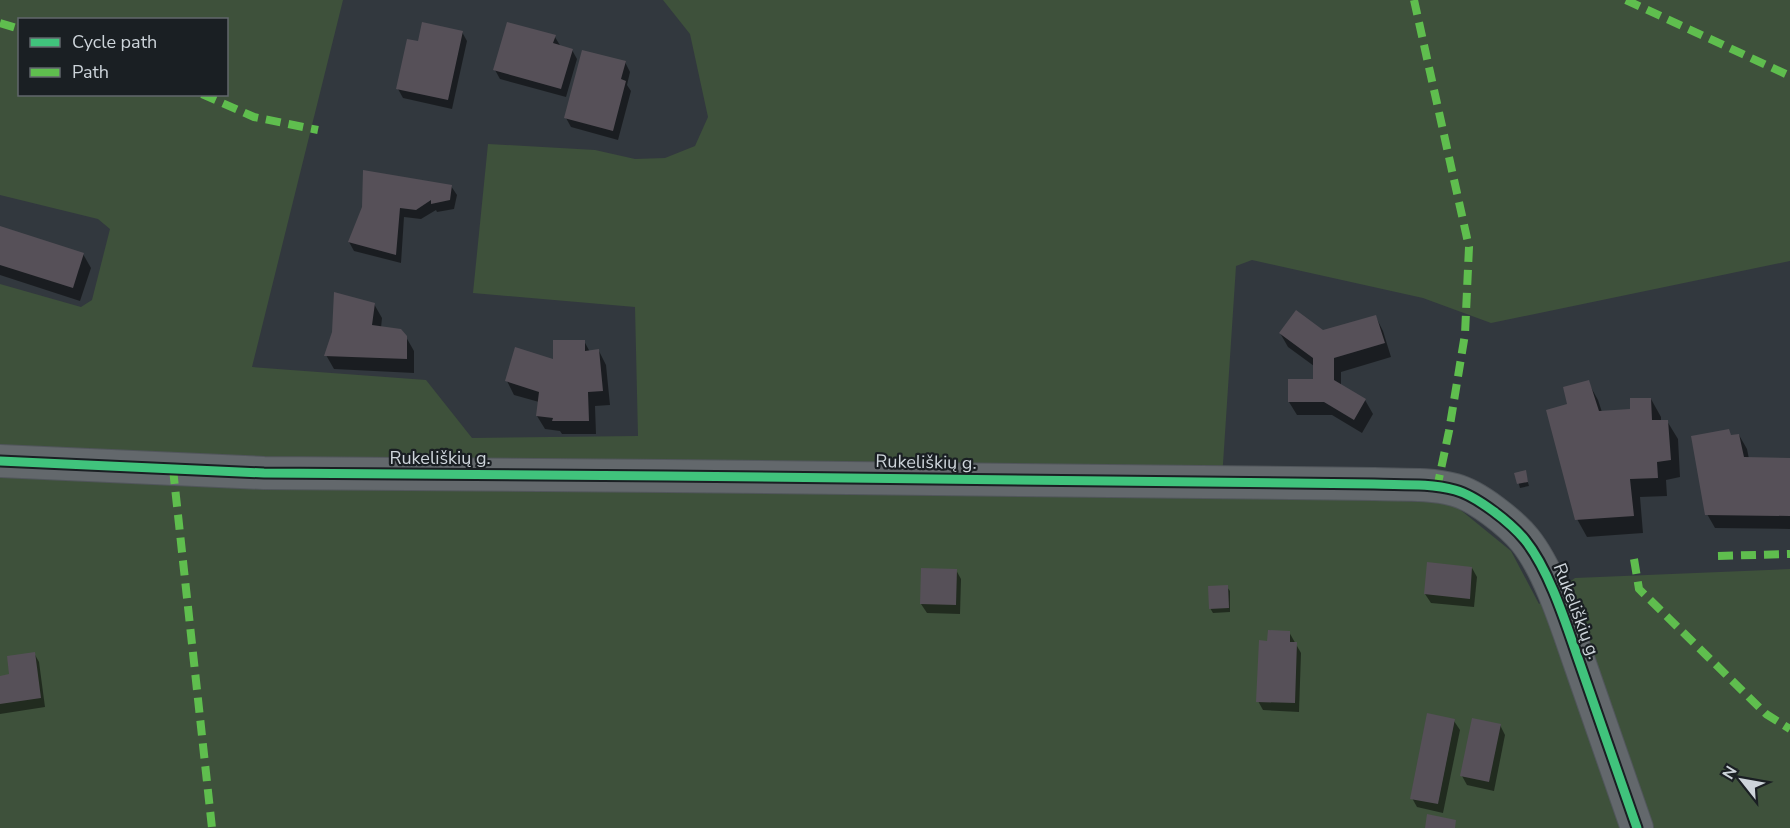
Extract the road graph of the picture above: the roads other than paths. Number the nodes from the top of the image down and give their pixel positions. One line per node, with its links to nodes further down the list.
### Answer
1 (0, 461): 2 (street, Rukeliškių g.)
2 (1636, 828)

